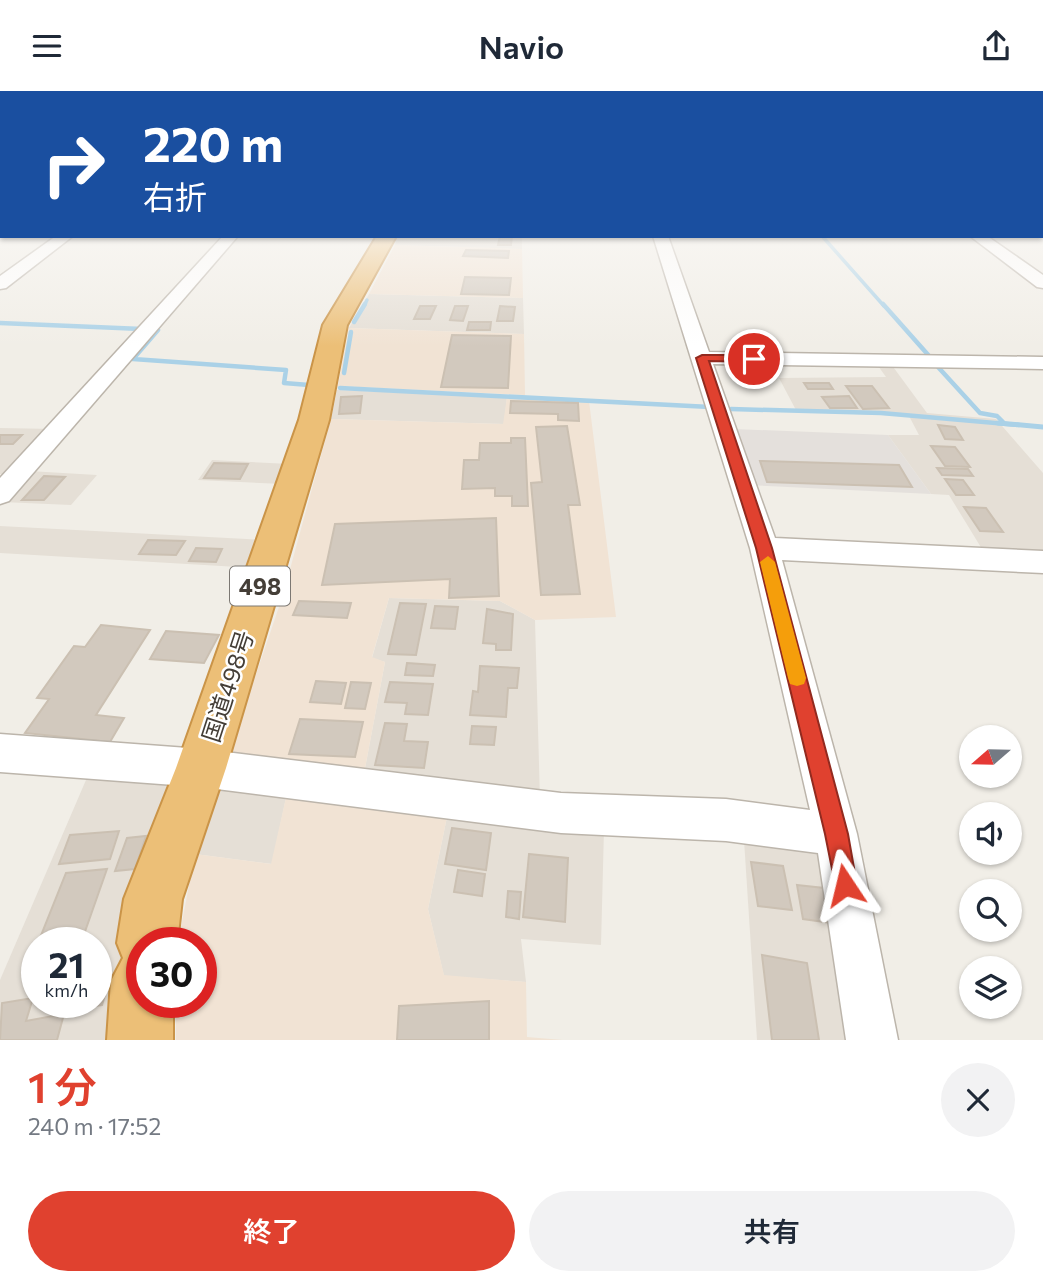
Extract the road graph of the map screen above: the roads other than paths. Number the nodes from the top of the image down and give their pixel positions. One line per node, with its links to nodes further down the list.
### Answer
1 (37, 257): 9 (street)
2 (212, 257): 12 (street)
3 (375, 257): 16 (highway, 国道498号 / 498)
4 (667, 257): 10 (street)
5 (1006, 257): 8 (street)
6 (1018, 257): 7 (street)
7 (1043, 275)
8 (1043, 283)
9 (0, 284)
10 (702, 358): 11 (street); 13 (street)
11 (1043, 363)
12 (0, 495)
13 (764, 548): 14 (street); 17 (street)
14 (1043, 562)
15 (0, 753): 16 (street)
16 (201, 768): 17 (street); 18 (highway, 国道498号 / 498)
17 (836, 834): 21 (street)
18 (149, 927)
19 (141, 1018): 20 (highway)
20 (140, 1040)
21 (872, 1040)

